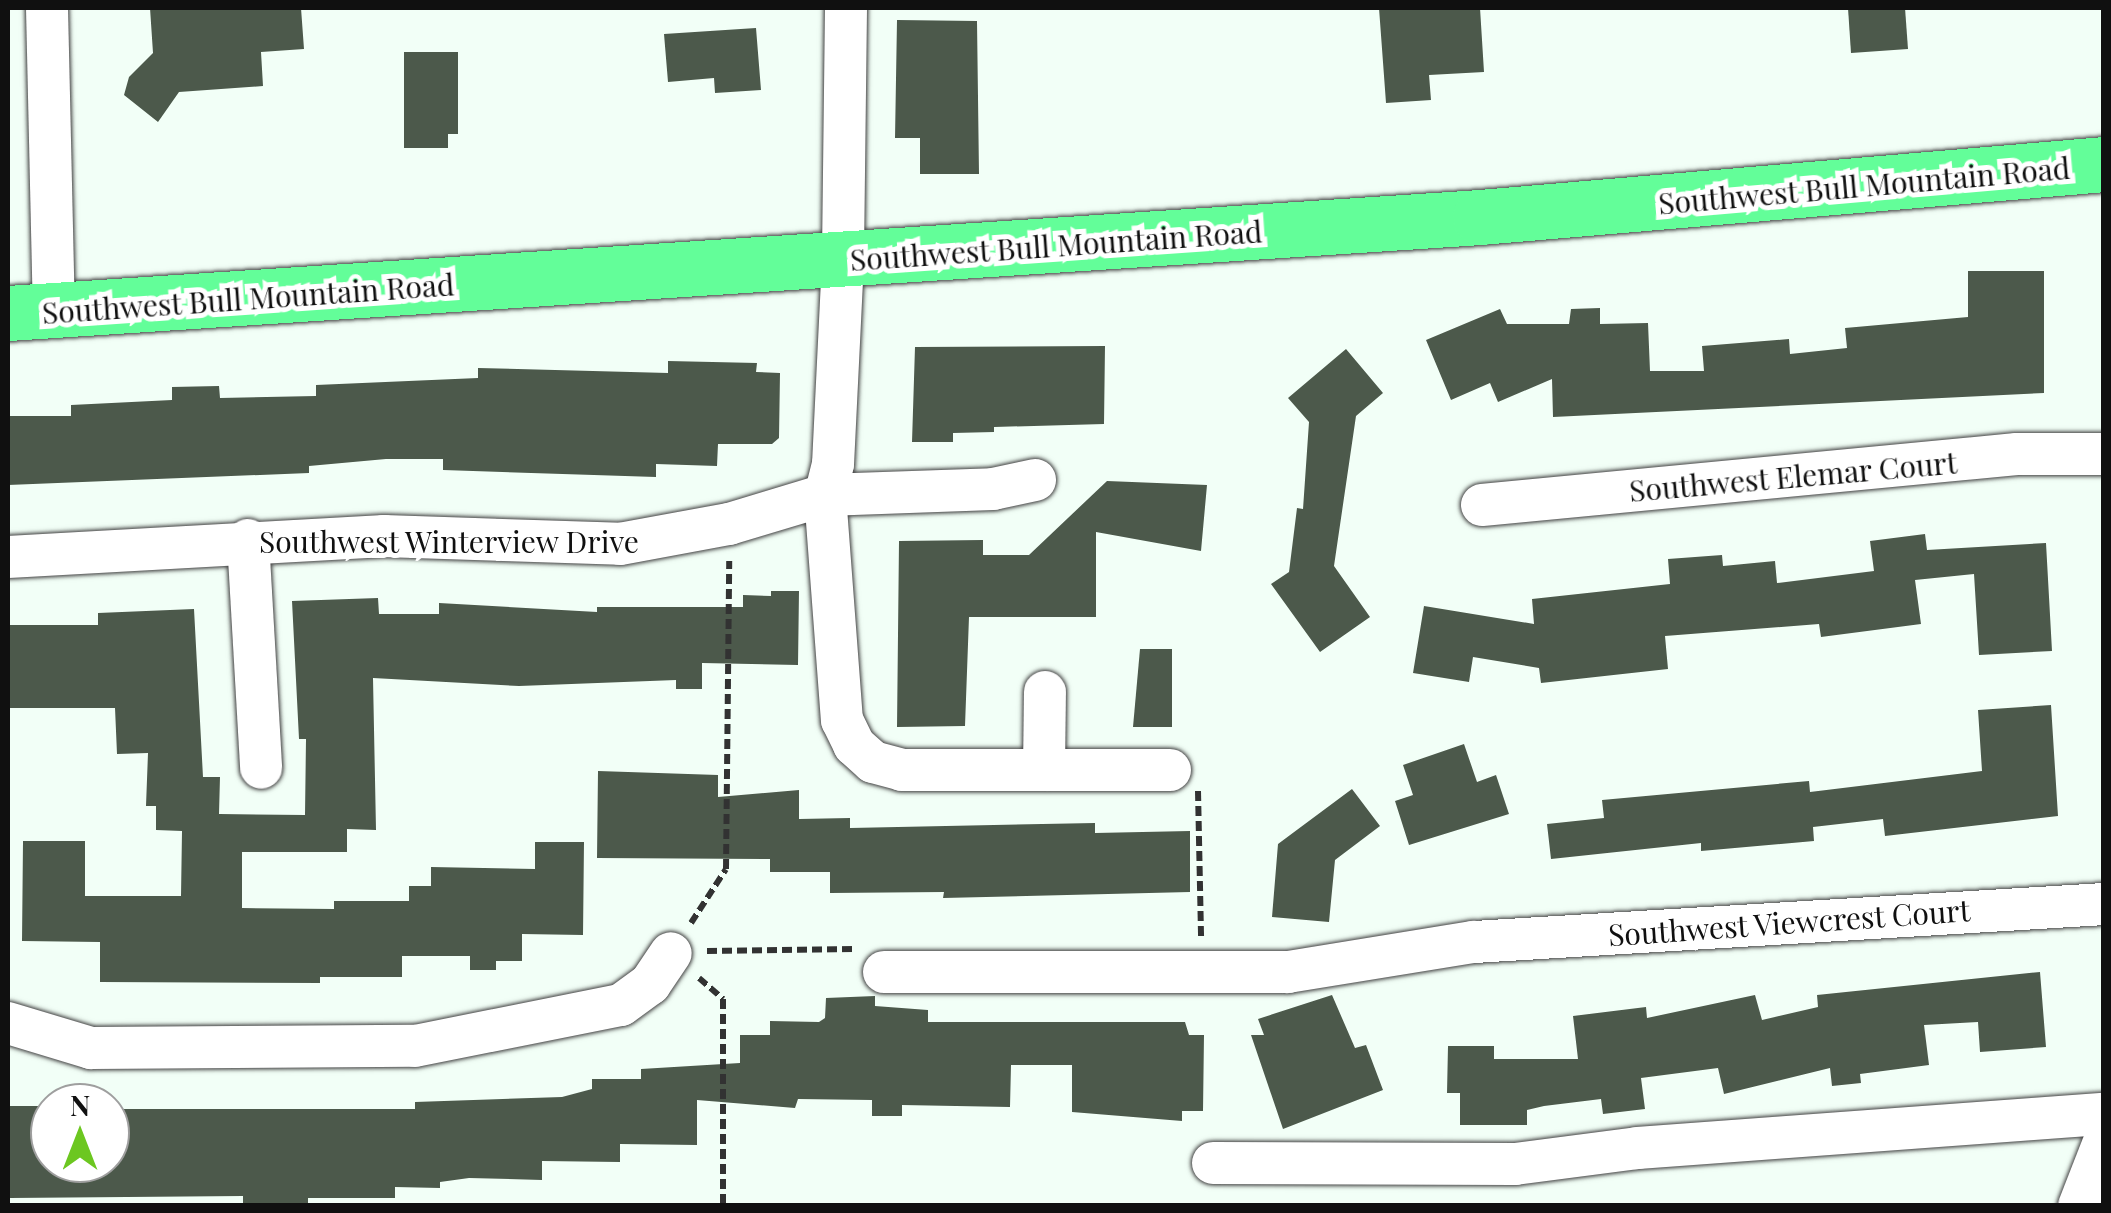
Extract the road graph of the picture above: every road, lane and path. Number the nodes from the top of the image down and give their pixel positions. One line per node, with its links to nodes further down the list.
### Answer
1 (47, 8): 5 (street)
2 (846, 8): 4 (street)
3 (2104, 164): 4 (main road, Southwest Bull Mountain Road)
4 (843, 260): 5 (main road, Southwest Bull Mountain Road); 8 (street)
5 (31, 312)
6 (2104, 454): 9 (street, Southwest Elemar Court)
7 (1035, 480): 8 (street, Southwest Winterview Drive)
8 (824, 494): 10 (street, Southwest Winterview Drive); 15 (street)
9 (1482, 505)
10 (729, 524): 11 (street, Southwest Winterview Drive); 18 (path)
11 (248, 540): 12 (street, Southwest Winterview Drive); 14 (street)
12 (8, 558)
13 (1045, 692): 15 (street)
14 (261, 768)
15 (1044, 770): 16 (street)
16 (1170, 770): 20 (path)
17 (2104, 904): 20 (street, Southwest Viewcrest Court)
18 (671, 954): 19 (path); 21 (street); 25 (path)
19 (867, 961): 20 (street, Southwest Viewcrest Court)
20 (1205, 974)
21 (8, 1023)
22 (2104, 1114): 24 (street)
23 (2104, 1142): 26 (street)
24 (1213, 1163)
25 (722, 1206)
26 (2079, 1206)

